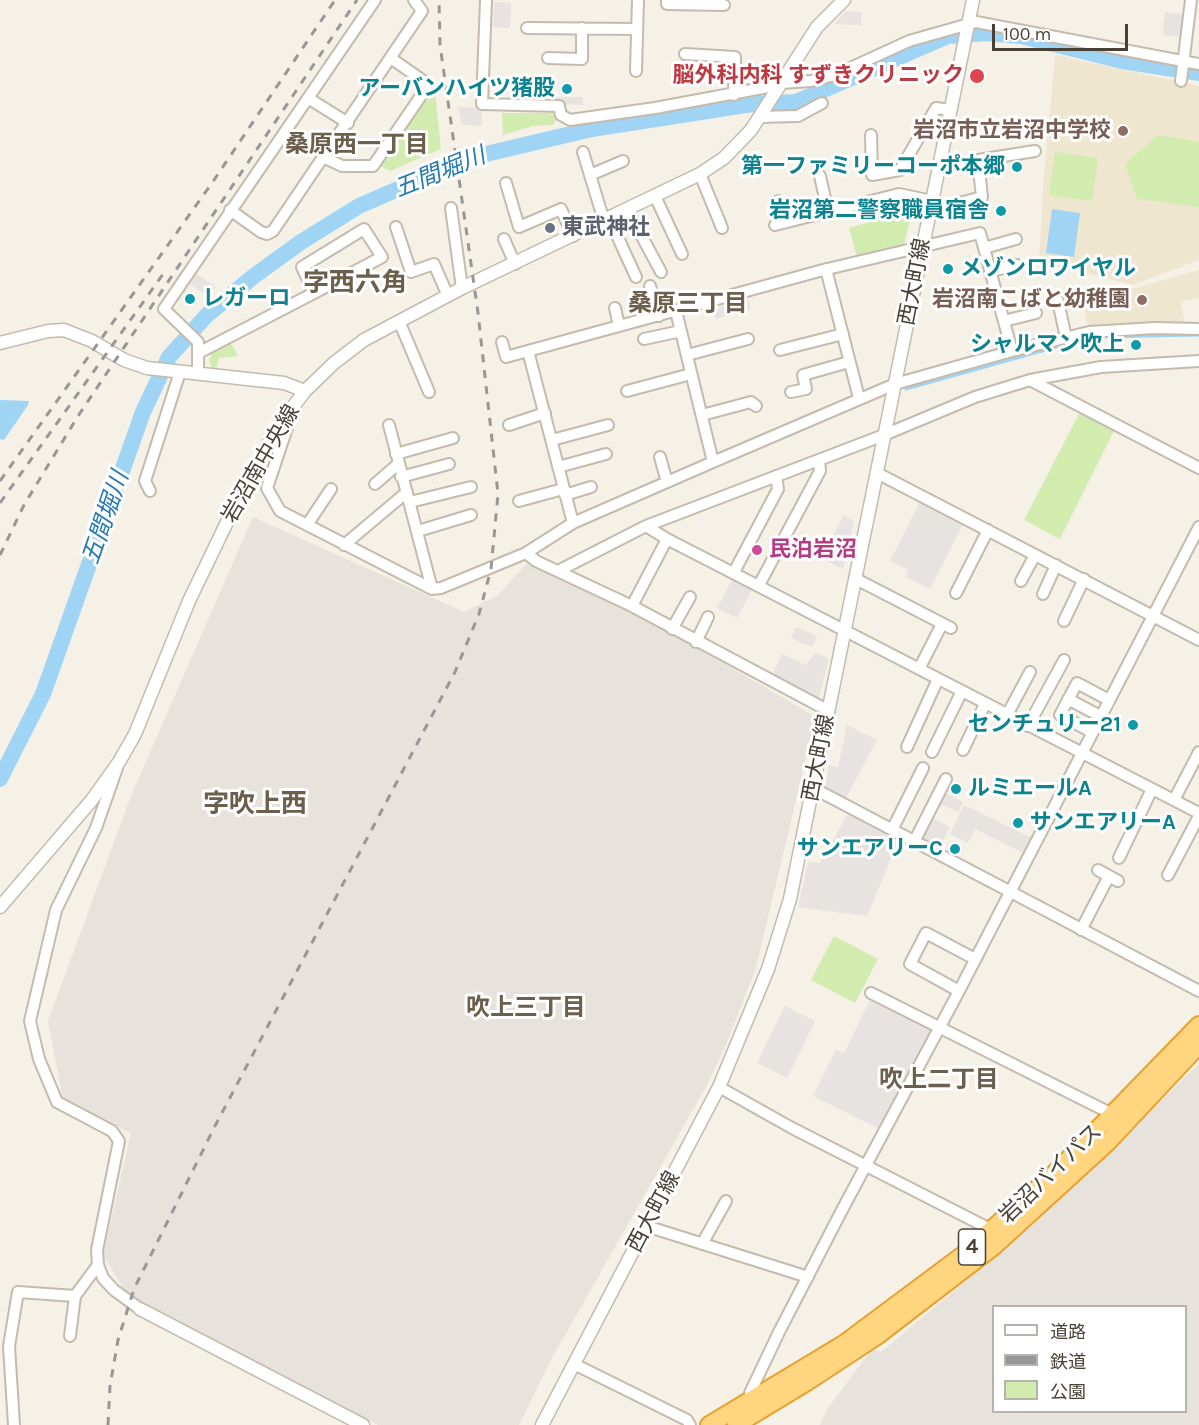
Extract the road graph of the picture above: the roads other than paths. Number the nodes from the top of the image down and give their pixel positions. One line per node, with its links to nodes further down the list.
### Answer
1 (375, 0): 23 (street)
2 (414, 0): 16 (street)
3 (486, 0): 22 (street)
4 (638, 0): 13 (street)
5 (668, 0): 9 (street)
6 (844, 0): 21 (street)
7 (972, 0): 10 (street)
8 (1191, 0): 17 (street)
9 (724, 5)
10 (968, 24): 17 (street); 21 (street); 25 (street, 西大町線)
11 (527, 28): 12 (street)
12 (582, 28): 13 (street); 15 (street)
13 (637, 29): 19 (street)
14 (685, 54): 22 (street)
15 (548, 58)
16 (392, 59): 27 (street); 31 (street)
17 (1183, 62): 18 (street); 20 (street)
18 (1199, 64)
19 (636, 71)
20 (1181, 81)
21 (779, 86): 22 (street); 26 (street, 岩沼南中央線)
22 (734, 95)
23 (308, 98): 27 (street); 42 (street)
24 (822, 103): 26 (street)
25 (950, 110): 28 (street); 39 (street, 西大町線)
26 (761, 115): 33 (street, 岩沼南中央線)
27 (348, 123): 31 (street)
28 (871, 135)
29 (1035, 151): 39 (street)
30 (583, 152): 34 (street)
31 (325, 158): 42 (street)
32 (622, 161): 34 (street)
33 (700, 174): 37 (street, 岩沼南中央線); 46 (street)
34 (590, 175): 44 (street)
35 (820, 176): 43 (street)
36 (506, 183): 47 (street)
37 (655, 196): 41 (street, 岩沼南中央線); 52 (street)
38 (778, 201): 43 (street)
39 (931, 206): 43 (street); 51 (street, 西大町線)
40 (451, 208): 60 (street)
41 (627, 209): 44 (street, 岩沼南中央線); 57 (street)
42 (230, 210): 79 (street)
43 (828, 212)
44 (606, 219): 47 (street, 岩沼南中央線); 58 (street)
45 (396, 227): 62 (street)
46 (723, 228)
47 (573, 236): 53 (street, 岩沼南中央線)
48 (504, 239): 53 (street)
49 (1016, 239): 50 (street)
50 (984, 248): 51 (street); 56 (street)
51 (921, 249): 55 (street); 90 (street, 西大町線)
52 (682, 254)
53 (515, 264): 60 (street, 岩沼南中央線)
54 (1017, 265): 56 (street)
55 (826, 269): 65 (street); 73 (street)
56 (990, 271): 69 (street)
57 (661, 272)
58 (636, 278)
59 (650, 285): 67 (street)
60 (462, 288): 62 (street, 岩沼南中央線)
61 (314, 293): 61 (street); 79 (street)
62 (448, 296): 68 (street, 岩沼南中央線)
63 (1058, 301): 74 (street)
64 (615, 308): 70 (street)
65 (676, 311): 67 (street); 72 (street)
66 (1036, 313): 69 (street)
67 (659, 316): 70 (street)
68 (399, 321): 91 (street, 岩沼南中央線); 93 (street)
69 (1004, 321): 82 (street)
70 (619, 326): 81 (street)
71 (1199, 329): 74 (street)
72 (681, 331): 75 (street); 83 (street)
73 (843, 334): 80 (street); 85 (street)
74 (1066, 338): 82 (street)
75 (644, 339)
76 (748, 339): 83 (street)
77 (502, 342): 81 (street)
78 (0, 343): 86 (street)
79 (199, 347): 87 (street)
80 (780, 350)
81 (528, 351): 98 (street)
82 (1012, 351): 90 (street)
83 (687, 356): 88 (street)
84 (1199, 361): 89 (street)
85 (849, 362): 94 (street); 95 (street)
86 (177, 371): 87 (street); 122 (street)
87 (198, 374): 91 (street)
88 (692, 374): 92 (street); 99 (street)
89 (1029, 380): 103 (street); 113 (street)
90 (895, 384): 95 (street); 103 (street, 西大町線)
91 (305, 391): 96 (street, 岩沼南中央線)
92 (627, 391)
93 (429, 392)
94 (791, 392)
95 (859, 398): 110 (street)
96 (295, 404): 128 (street); 175 (street, 岩沼南中央線)
97 (756, 406): 99 (street)
98 (545, 413): 101 (street); 105 (street)
99 (702, 415): 110 (street)
100 (389, 425): 108 (street)
101 (509, 425)
102 (608, 425): 105 (street)
103 (884, 435): 109 (street); 114 (street, 西大町線)
104 (453, 438): 108 (street)
105 (552, 440): 112 (street)
106 (606, 454): 112 (street)
107 (660, 457): 117 (street)
108 (397, 459): 116 (street); 118 (street)
109 (819, 460): 115 (street); 144 (street)
110 (713, 462): 117 (street)
111 (449, 464): 116 (street)
112 (558, 467): 123 (street)
113 (1199, 468)
114 (877, 473): 132 (street); 141 (street, 西大町線)
115 (776, 476): 129 (street); 140 (street)
116 (402, 477): 124 (street)
117 (667, 482): 127 (street)
118 (375, 484)
119 (471, 487): 124 (street)
120 (591, 487): 123 (street)
121 (331, 489): 128 (street)
122 (150, 491)
123 (564, 492): 125 (street); 127 (street)
124 (408, 497): 131 (street); 134 (street)
125 (519, 501)
126 (471, 515): 131 (street)
127 (573, 523): 135 (street)
128 (307, 525): 134 (street)
129 (646, 526): 133 (street); 139 (street)
130 (1199, 527): 150 (street)
131 (418, 531): 145 (street)
132 (990, 532): 136 (street); 137 (street); 146 (street)
133 (667, 539): 140 (street); 149 (street)
134 (344, 545): 145 (street)
135 (526, 553): 139 (street); 145 (street)
136 (1035, 555): 138 (street); 143 (street)
137 (977, 564)
138 (1056, 565): 142 (street); 147 (street)
139 (558, 572): 149 (street)
140 (734, 572): 144 (street)
141 (856, 579): 154 (street, 西大町線); 158 (street)
142 (1084, 579): 150 (street); 152 (street)
143 (1021, 581)
144 (759, 585): 154 (street)
145 (432, 589)
146 (956, 593)
147 (1043, 594)
148 (690, 597): 153 (street)
149 (632, 606): 153 (street)
150 (1152, 615): 155 (street); 163 (street)
151 (708, 617): 156 (street)
152 (1064, 621)
153 (672, 629): 156 (street)
154 (845, 630): 158 (street); 165 (street, 西大町線)
155 (1199, 640)
156 (696, 642): 165 (street)
157 (1064, 660): 168 (street)
158 (919, 669): 160 (street)
159 (1030, 672): 166 (street)
160 (938, 679): 161 (street); 170 (street)
161 (962, 691): 164 (street); 172 (street)
162 (1068, 699): 163 (street); 167 (street); 169 (street)
163 (1109, 700): 167 (street)
164 (986, 704): 166 (street); 171 (street)
165 (829, 711): 178 (street, 西大町線)
166 (1007, 715): 168 (street)
167 (1101, 716): 169 (street)
168 (1028, 726): 174 (street)
169 (1092, 732): 174 (street)
170 (907, 747)
171 (963, 750)
172 (932, 752)
173 (1199, 752): 180 (street)
174 (1081, 754): 179 (street); 187 (street)
175 (119, 762): 188 (street, 岩沼南中央線); 204 (street)
176 (923, 768): 182 (street)
177 (946, 779): 183 (street)
178 (813, 788): 182 (street); 197 (street, 西大町線)
179 (1152, 789): 180 (street); 184 (street)
180 (1174, 800): 181 (street)
181 (1198, 812): 186 (street)
182 (891, 830): 183 (street)
183 (914, 842): 187 (street)
184 (1119, 858)
185 (1098, 870): 189 (street)
186 (1168, 875)
187 (1009, 893): 189 (street); 190 (street)
188 (0, 907)
189 (1081, 930): 192 (street)
190 (975, 959): 191 (street); 191 (street)
191 (959, 991): 195 (street)
192 (1199, 991)
193 (871, 993): 195 (street)
194 (1199, 1025): 198 (highway, 岩沼バイパス / 4)
195 (939, 1029): 198 (street); 199 (street)
196 (1199, 1046): 216 (highway, 岩沼バイパス / 4)
197 (718, 1087): 199 (street); 201 (street, 西大町線)
198 (1114, 1115): 202 (highway, 岩沼バイパス / 4)
199 (867, 1164): 202 (street); 205 (street)
200 (726, 1201): 203 (street)
201 (646, 1226): 203 (street); 209 (street, 西大町線)
202 (992, 1230): 210 (highway, 岩沼バイパス / 4)
203 (702, 1244): 205 (street)
204 (98, 1265): 206 (street); 207 (street)
205 (808, 1277): 210 (street)
206 (75, 1296): 208 (street); 211 (street)
207 (140, 1309): 212 (street)
208 (70, 1336)
209 (574, 1364): 213 (street, 西大町線); 214 (street)
210 (750, 1403): 215 (highway, 岩沼バイパス / 4)
211 (15, 1425)
212 (363, 1425)
213 (542, 1425)
214 (690, 1425)
215 (709, 1425)
216 (736, 1425)

